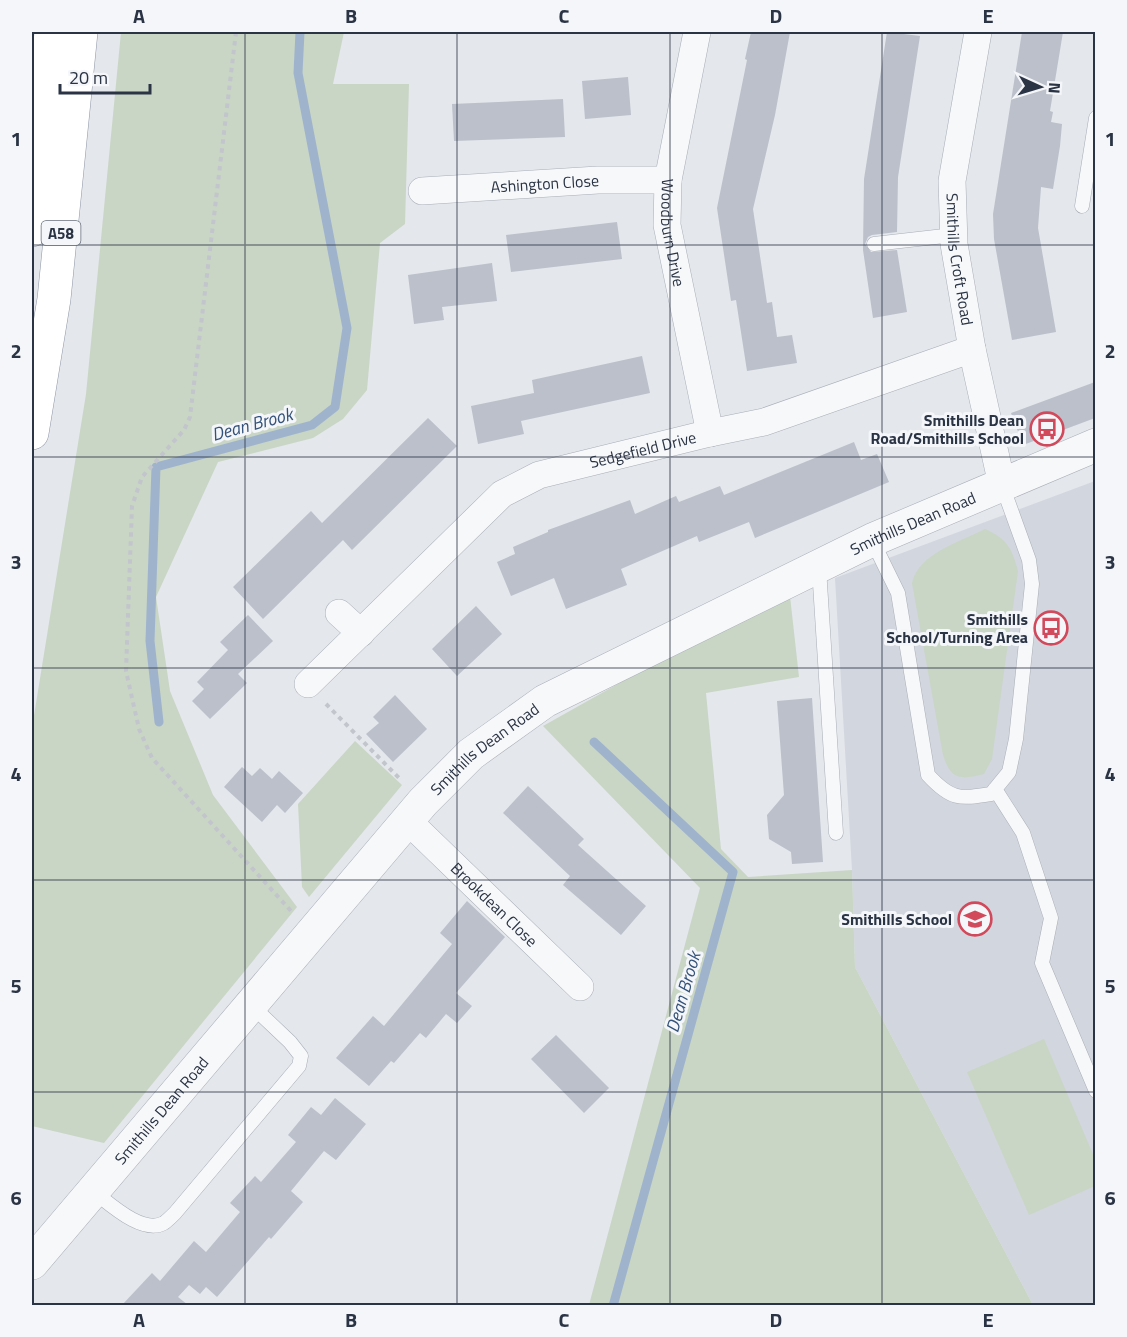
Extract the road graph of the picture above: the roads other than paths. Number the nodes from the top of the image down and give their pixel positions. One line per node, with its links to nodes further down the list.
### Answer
1 (51, 32): 9 (highway, A58)
2 (81, 32): 13 (highway, A58)
3 (698, 32): 6 (street, Woodburn Drive)
4 (978, 32): 10 (street, Smithills Croft Road)
5 (1095, 118): 8 (lane)
6 (668, 180): 7 (street, Ashington Close); 14 (street, Woodburn Drive)
7 (422, 191)
8 (1082, 206)
9 (32, 230)
10 (954, 235): 11 (lane); 12 (street, Smithills Croft Road)
11 (874, 244)
12 (972, 349): 14 (street, Sedgefield Drive); 16 (street, Smithills Croft Road)
13 (32, 433)
14 (710, 433): 20 (street, Sedgefield Drive)
15 (1095, 445): 16 (street, Smithills Dean Road)
16 (1002, 485): 17 (street, Smithills Dean Road); 22 (lane)
17 (872, 540): 18 (street, Smithills Dean Road); 22 (lane)
18 (819, 568): 23 (street, Smithills Dean Road); 24 (lane)
19 (339, 613): 20 (street)
20 (361, 633): 21 (street, Sedgefield Drive)
21 (308, 684)
22 (995, 789): 27 (lane)
23 (416, 811): 25 (street, Brookdean Close); 26 (street, Smithills Dean Road)
24 (836, 833)
25 (580, 987)
26 (251, 1005): 28 (street, Smithills Dean Road); 28 (lane)
27 (1095, 1091)
28 (93, 1191): 29 (street, Smithills Dean Road)
29 (32, 1263)

